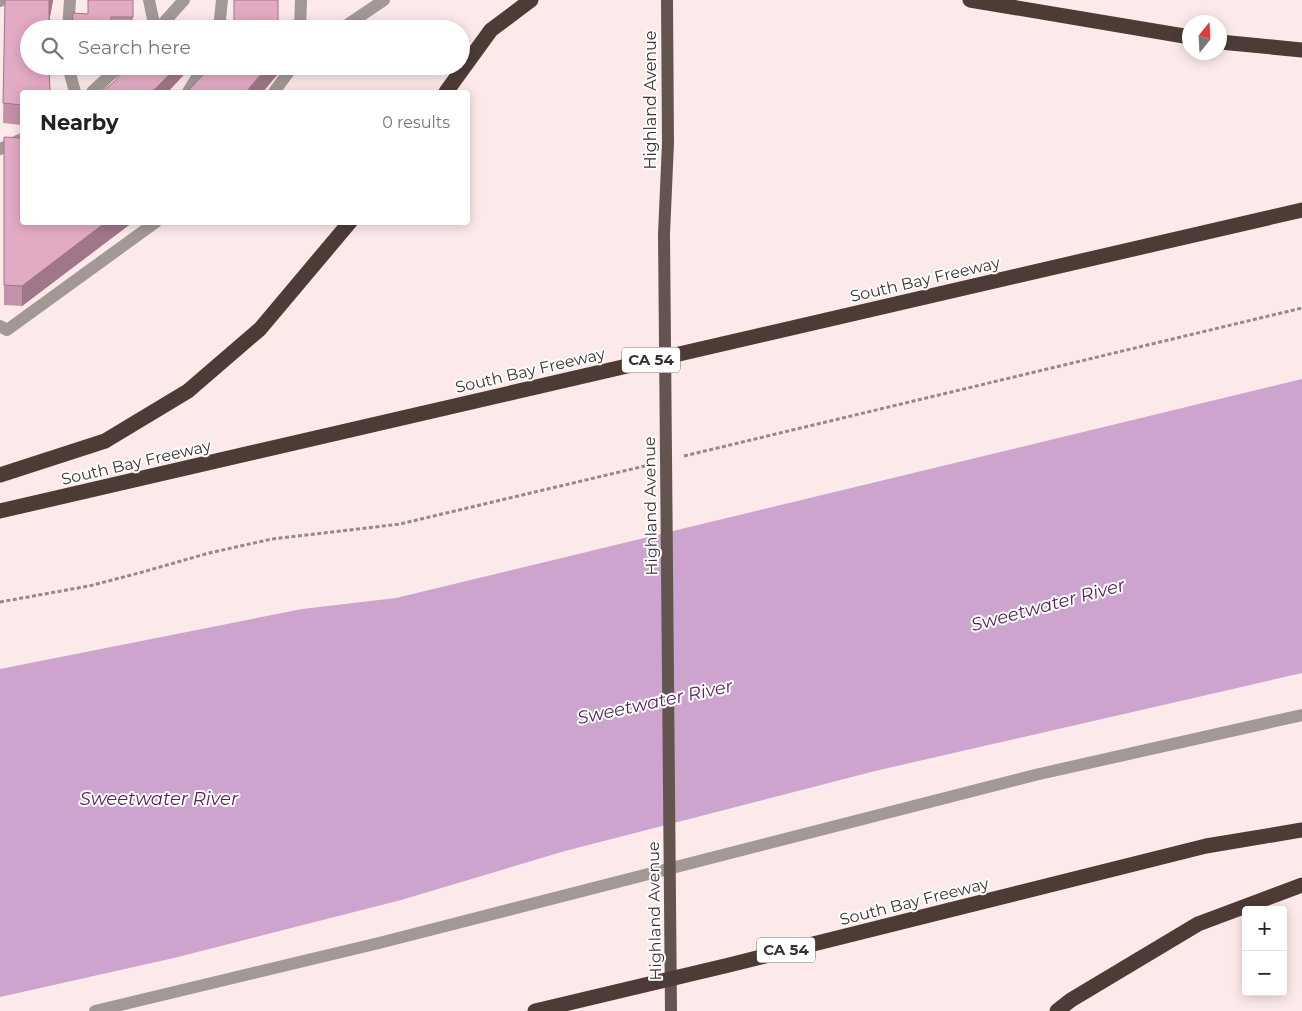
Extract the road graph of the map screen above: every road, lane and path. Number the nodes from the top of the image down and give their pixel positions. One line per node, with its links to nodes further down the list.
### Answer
1 (70, 0): 10 (lane)
2 (149, 0): 11 (lane)
3 (184, 0): 12 (lane)
4 (222, 0): 13 (lane)
5 (301, 0): 14 (lane)
6 (384, 0): 15 (lane)
7 (531, 0): 19 (highway)
8 (667, 0): 43 (main road, Highland Avenue)
9 (970, 0): 16 (highway)
10 (69, 20)
11 (155, 20)
12 (165, 20)
13 (220, 20)
14 (300, 20)
15 (354, 20)
16 (1182, 36)
17 (1227, 43): 18 (highway)
18 (1302, 50)
19 (470, 59)
20 (70, 75): 25 (lane)
21 (110, 75): 26 (lane)
22 (198, 75): 27 (lane)
23 (286, 75): 28 (lane)
24 (458, 75): 29 (highway)
25 (74, 90)
26 (94, 90)
27 (189, 90)
28 (275, 90)
29 (447, 90)
30 (20, 140): 31 (lane)
31 (0, 149)
32 (1302, 210): 37 (highway, South Bay Freeway / CA 54)
33 (152, 225): 35 (lane)
34 (347, 225): 36 (highway)
35 (0, 326)
36 (0, 475)
37 (0, 511)
38 (1302, 715): 41 (lane)
39 (1302, 830): 42 (highway, South Bay Freeway / CA 54)
40 (1302, 884): 44 (highway)
41 (95, 1011)
42 (535, 1011)
43 (671, 1011)
44 (1057, 1011)

